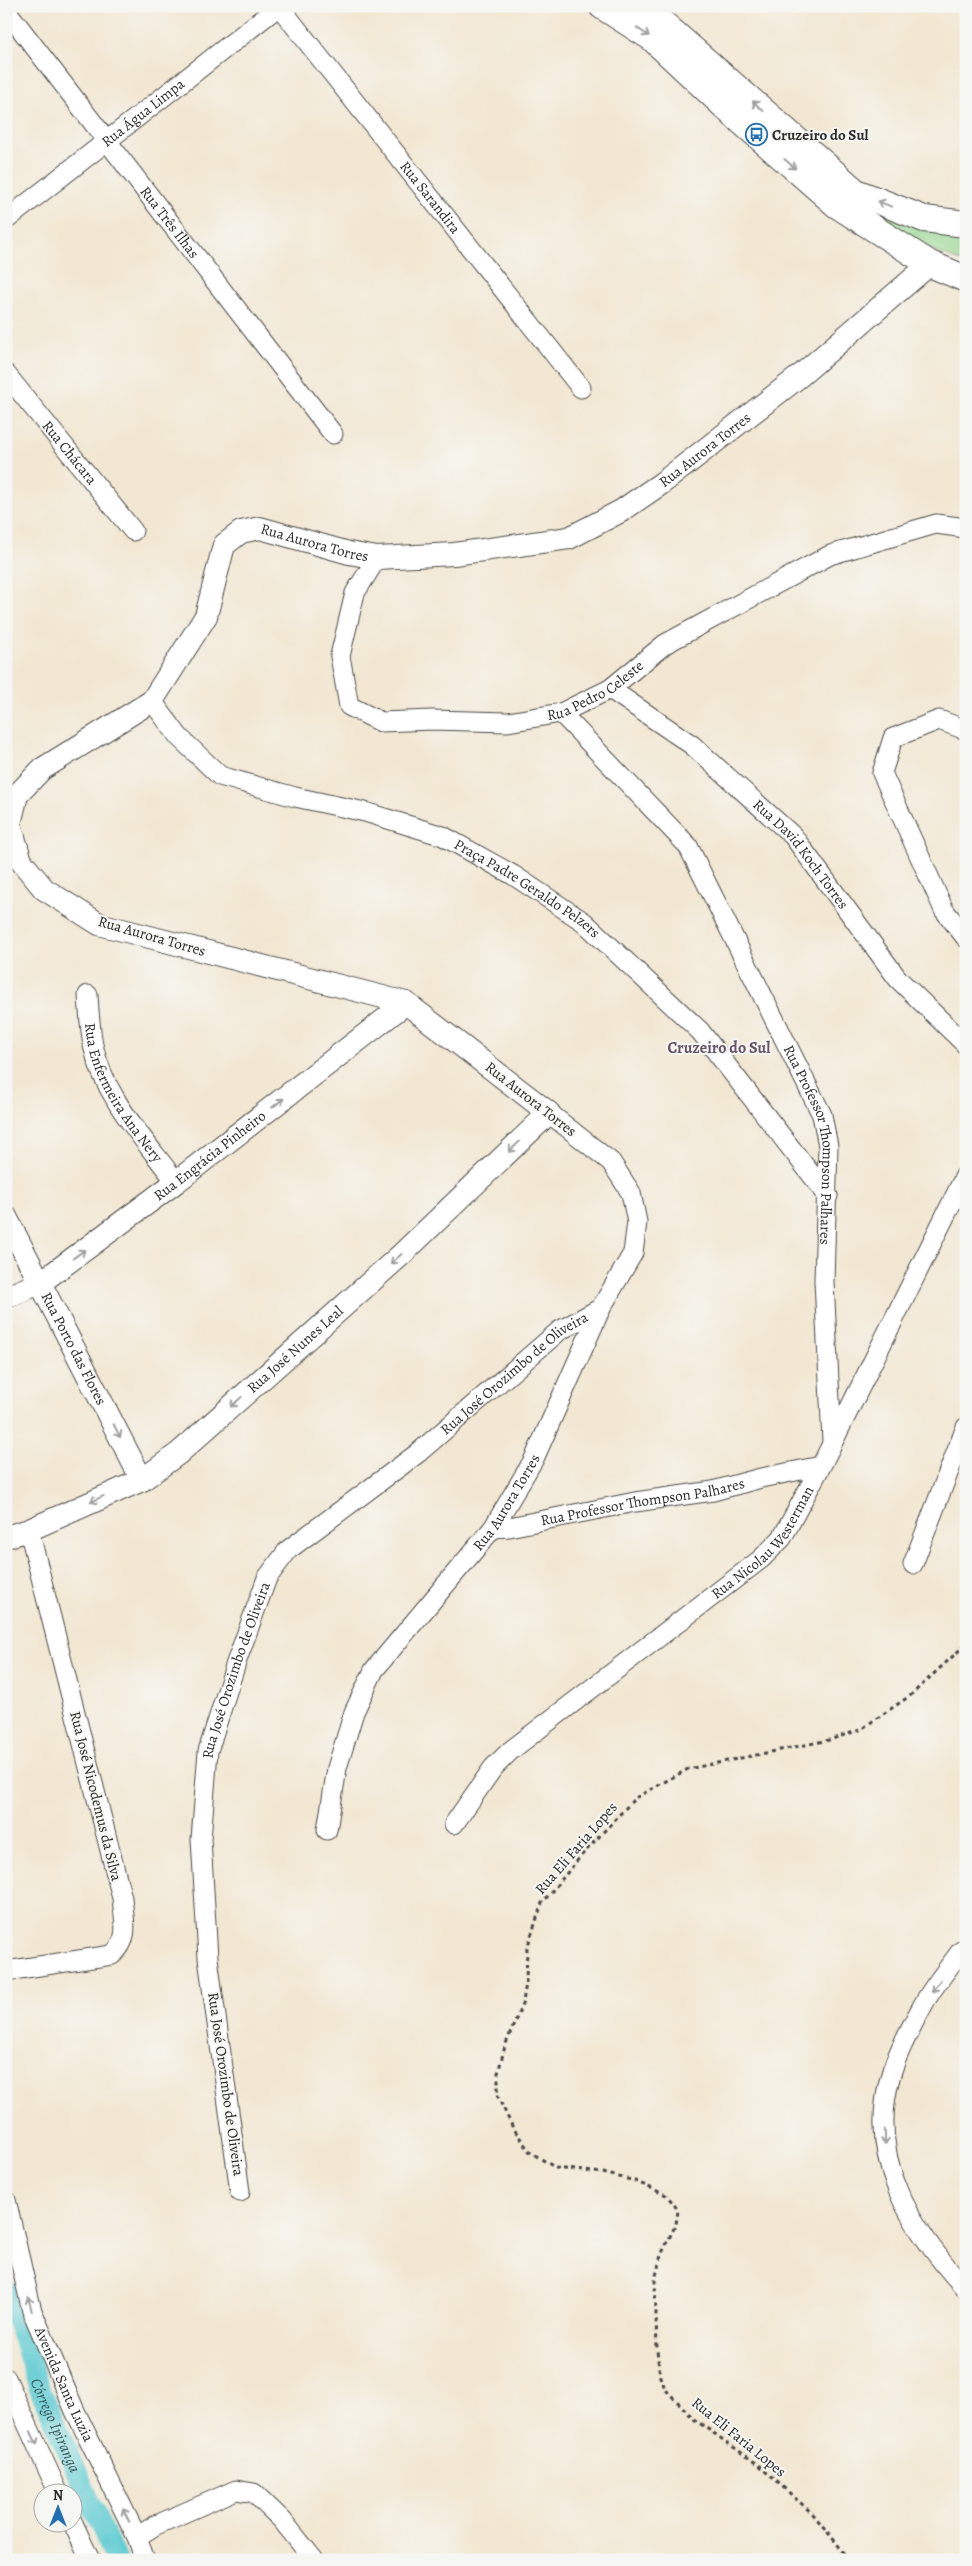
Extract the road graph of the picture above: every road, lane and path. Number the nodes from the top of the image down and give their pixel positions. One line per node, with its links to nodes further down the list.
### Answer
1 (279, 6): 5 (street, Rua Água Limpa); 13 (street, Rua Sarandira)
2 (602, 6): 10 (main road, one-way to 10)
3 (637, 6): 7 (main road, one-way to 3)
4 (6, 10): 5 (street, Rua Três Ilhas)
5 (107, 141): 8 (street, Rua Água Limpa); 14 (street, Rua Três Ilhas)
6 (966, 216): 7 (main road)
7 (924, 219): 9 (main road)
8 (6, 220)
9 (966, 224)
10 (930, 264): 11 (main road); 17 (street, Rua Aurora Torres)
11 (966, 279)
12 (6, 374): 16 (street, Rua Chácara)
13 (581, 388)
14 (333, 434)
15 (966, 528): 18 (street, Rua Pedro Celeste)
16 (133, 531)
17 (377, 558): 19 (street, Rua Aurora Torres); 20 (street, Rua Pedro Celeste)
18 (610, 689): 20 (street, Rua Pedro Celeste); 25 (street, Rua David Koch Torres)
19 (152, 701): 24 (street, Rua Aurora Torres); 29 (street, Praça Padre Geraldo Pelzers)
20 (561, 713): 29 (street, Rua Professor Thompson Palhares)
21 (966, 730): 22 (street)
22 (966, 938)
23 (88, 995): 28 (street, Rua Enfermeira Ana Nery)
24 (406, 1003): 26 (street, Rua Aurora Torres); 28 (street, Rua Engrácia Pinheiro, one-way to 24)
25 (966, 1045)
26 (549, 1113): 33 (street, Rua Aurora Torres); 37 (street, Rua José Nunes Leal, one-way to 37)
27 (966, 1174): 35 (street, Rua Nicolau Westerman)
28 (176, 1182): 31 (street, Rua Engrácia Pinheiro, one-way to 28)
29 (828, 1196): 35 (street, Rua Professor Thompson Palhares)
30 (6, 1217): 31 (street, Rua Porto das Flores)
31 (40, 1283): 32 (street, Rua Engrácia Pinheiro); 37 (street, Rua Porto das Flores, one-way to 37)
32 (6, 1296)
33 (601, 1308): 38 (street, Rua Aurora Torres); 47 (street, Rua José Orozimbo de Oliveira)
34 (966, 1427): 41 (street)
35 (832, 1442): 36 (street, Rua Nicolau Westerman)
36 (821, 1466): 38 (street, Rua Professor Thompson Palhares); 43 (street, Rua Nicolau Westerman)
37 (142, 1480): 39 (street, Rua José Nunes Leal, one-way to 39)
38 (493, 1528): 44 (street, Rua Aurora Torres)
39 (29, 1530): 40 (street, Rua José Nunes Leal); 46 (street, Rua José Nicodemus da Silva)
40 (6, 1537)
41 (912, 1564)
42 (966, 1644): 58 (path, Rua Eli Faria Lopes)
43 (454, 1824)
44 (327, 1830)
45 (966, 1948): 49 (street, one-way to 49)
46 (6, 1971)
47 (240, 2192)
48 (6, 2200): 54 (street, Avenida Santa Luzia, one-way to 48)
49 (966, 2289)
50 (6, 2378): 51 (street)
51 (12, 2408): 52 (street, one-way to 52)
52 (54, 2484)
53 (78, 2534): 55 (street)
54 (137, 2537): 56 (street, Avenida Santa Luzia); 57 (street)
55 (90, 2560)
56 (145, 2560)
57 (314, 2560)
58 (850, 2560)

